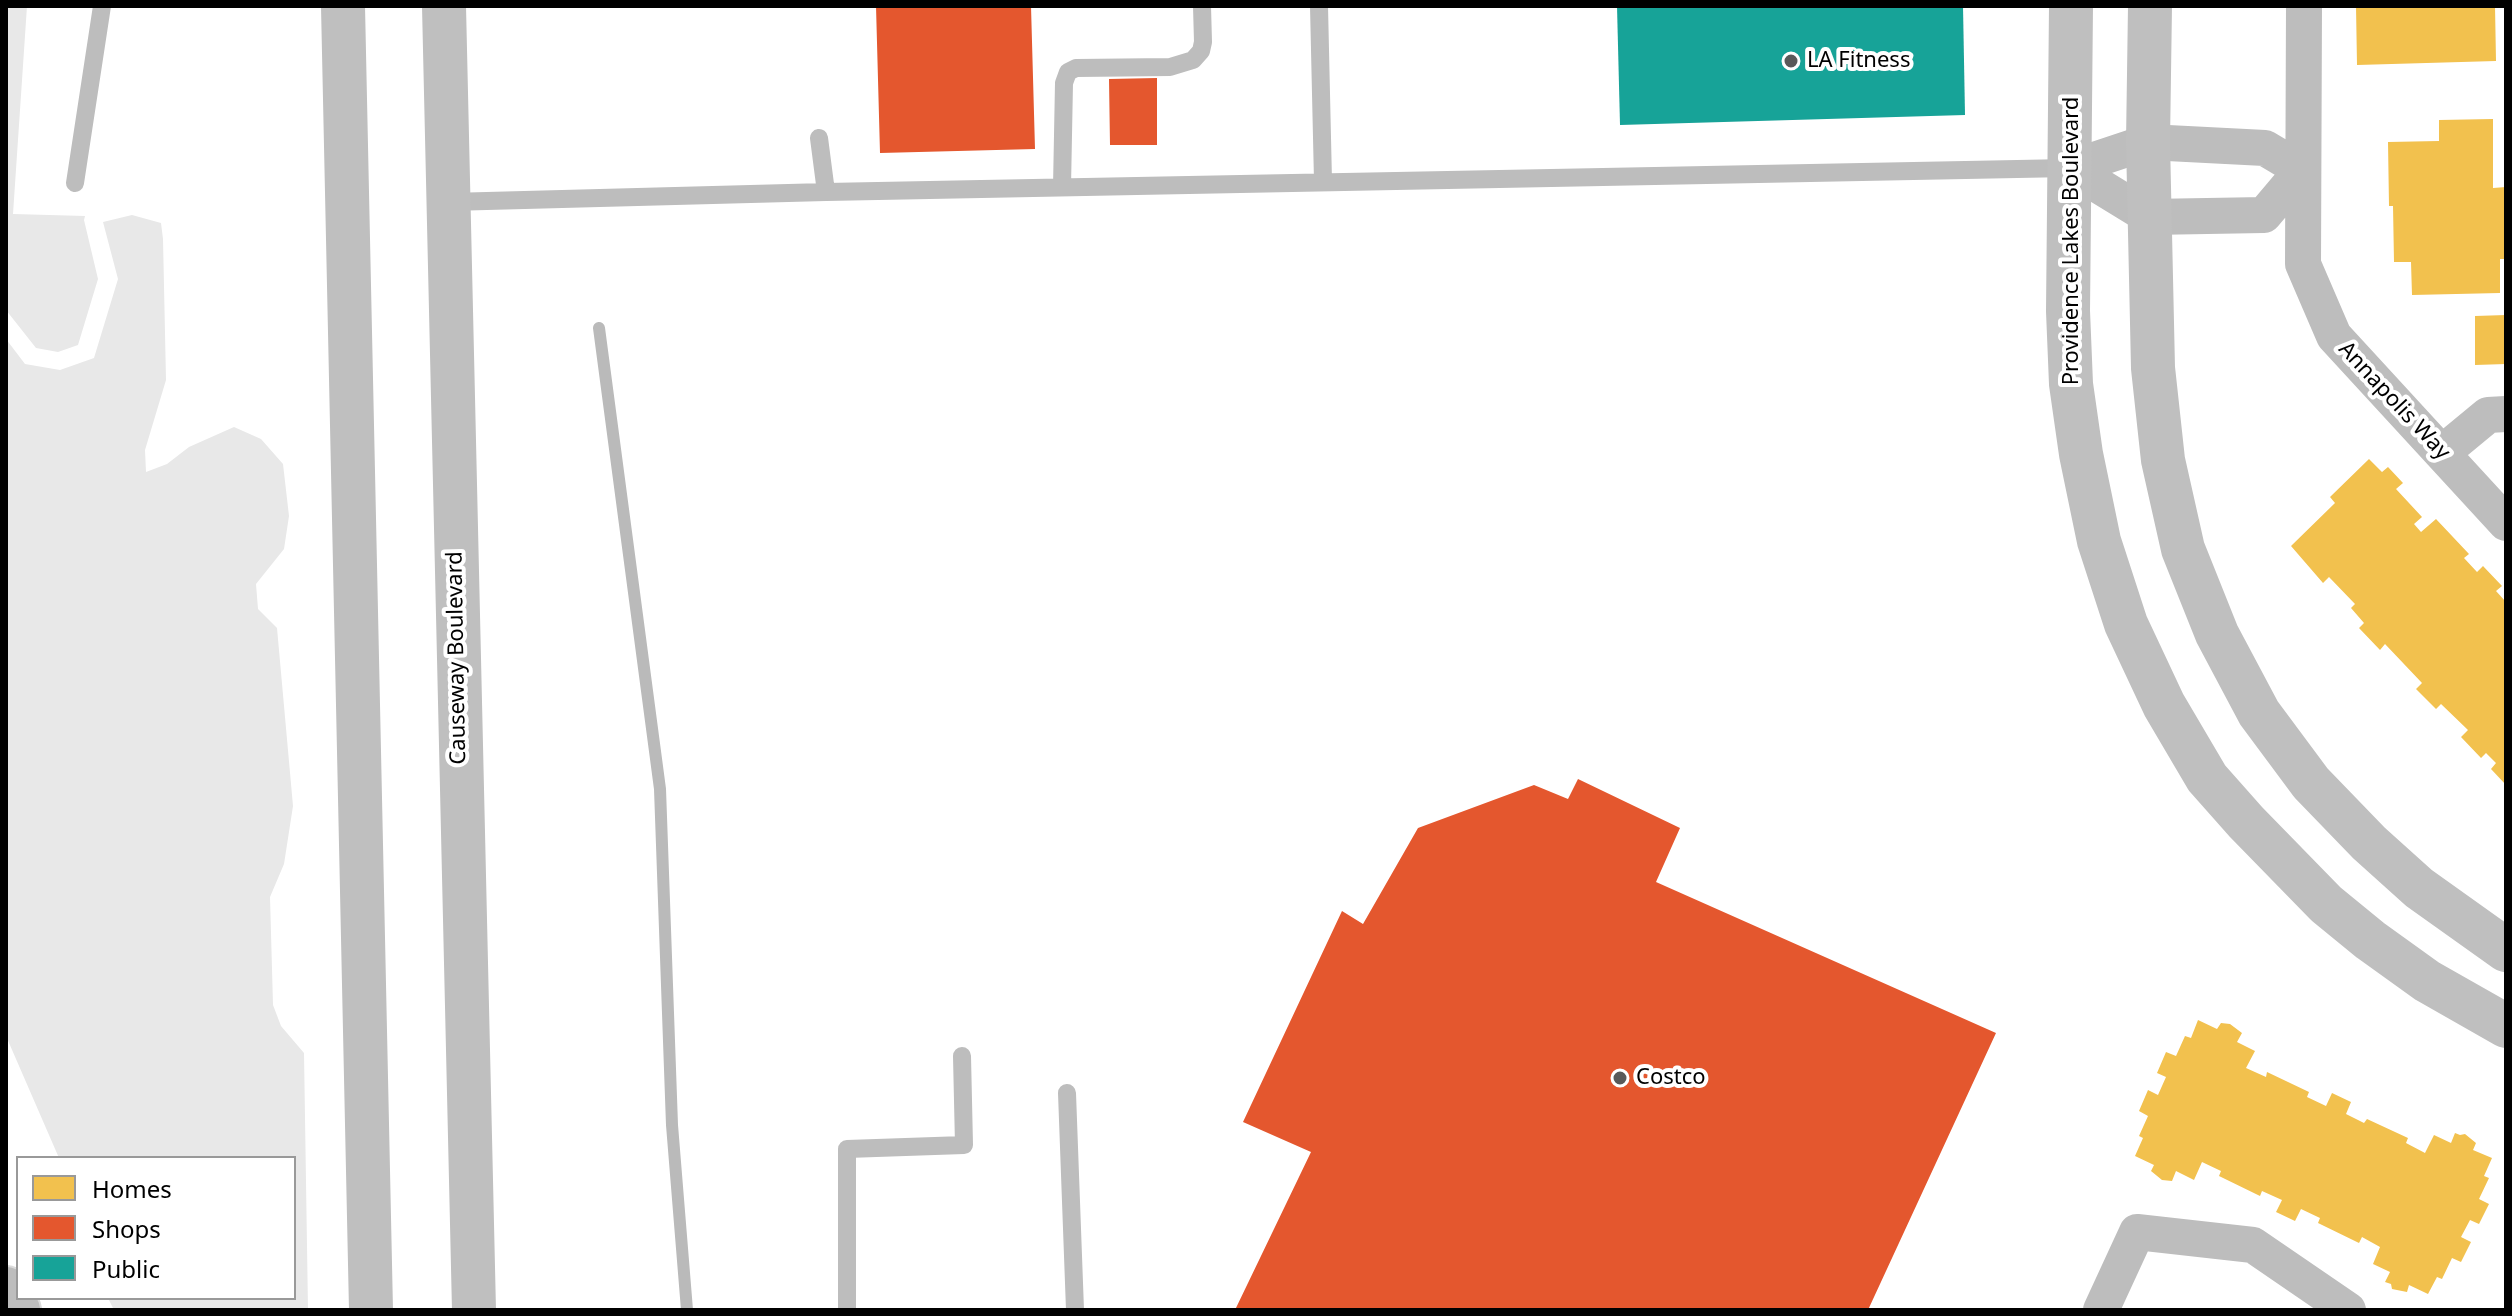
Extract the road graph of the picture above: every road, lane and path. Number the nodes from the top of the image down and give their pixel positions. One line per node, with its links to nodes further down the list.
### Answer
1 (102, 6): 14 (lane)
2 (444, 6): 17 (main road, Causeway Boulevard)
3 (1202, 6): 15 (lane)
4 (1319, 6): 13 (lane)
5 (2071, 6): 11 (main road, Providence Lakes Boulevard)
6 (2150, 6): 10 (main road)
7 (2304, 6): 12 (street, Annapolis Way)
8 (340, 10): 28 (main road)
9 (819, 138): 16 (lane)
10 (2148, 142): 11 (street); 12 (street); 18 (main road)
11 (2070, 168): 13 (lane); 18 (street); 23 (main road, Providence Lakes Boulevard)
12 (2302, 170): 18 (street); 20 (street, Annapolis Way)
13 (1323, 181): 15 (lane)
14 (75, 183)
15 (1062, 187): 16 (lane)
16 (826, 192): 17 (lane)
17 (449, 202): 29 (main road, Causeway Boulevard)
18 (2150, 217): 22 (main road)
19 (2506, 414): 20 (street)
20 (2442, 453): 21 (street, Annapolis Way)
21 (2506, 523)
22 (2506, 950)
23 (2506, 1026)
24 (962, 1056): 30 (lane)
25 (1067, 1093): 31 (lane)
26 (6, 1289): 27 (highway)
27 (18, 1310)
28 (371, 1310)
29 (474, 1310)
30 (847, 1310)
31 (1075, 1310)
32 (2101, 1310): 33 (street)
33 (2348, 1310)

